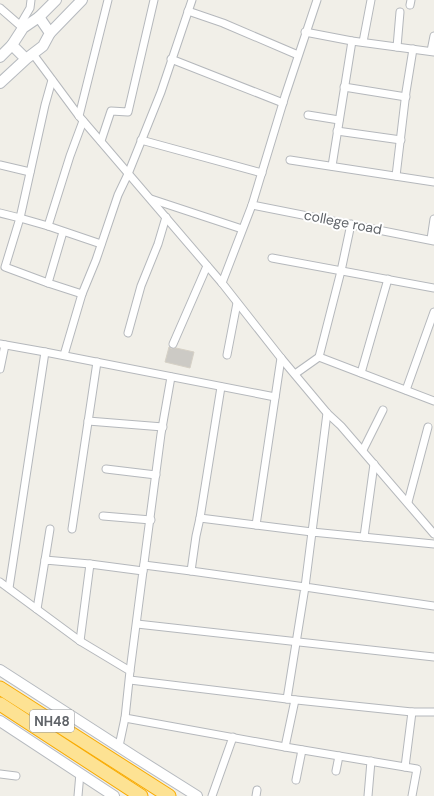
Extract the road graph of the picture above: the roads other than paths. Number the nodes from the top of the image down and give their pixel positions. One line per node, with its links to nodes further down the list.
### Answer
1 (31, 0): 13 (street)
2 (56, 0): 12 (main road)
3 (82, 0): 15 (main road)
4 (108, 0): 33 (street)
5 (154, 0): 38 (street)
6 (192, 0): 10 (street)
7 (316, 0): 14 (street)
8 (371, 0): 18 (street)
9 (0, 8): 13 (street)
10 (188, 11): 23 (street); 26 (street)
11 (400, 12): 20 (street)
12 (39, 17): 13 (main road); 15 (main road)
13 (22, 27): 19 (main road)
14 (305, 32): 17 (street); 23 (street)
15 (50, 33): 25 (main road)
16 (434, 36): 22 (street)
17 (352, 40): 18 (street); 29 (street)
18 (363, 42): 20 (street)
19 (12, 45): 24 (main road); 25 (main road)
20 (397, 47): 21 (street)
21 (413, 49): 22 (street); 30 (street)
22 (433, 52)
23 (298, 55): 31 (street)
24 (0, 57)
25 (29, 57): 27 (street); 28 (main road)
26 (171, 59): 31 (street); 36 (street)
27 (52, 80): 33 (street); 42 (street)
28 (0, 83)
29 (344, 87): 30 (street); 34 (street)
30 (406, 97): 37 (street)
31 (283, 103): 43 (street)
32 (308, 115): 34 (street)
33 (81, 118): 38 (street); 54 (street)
34 (339, 120): 35 (street)
35 (337, 131): 37 (street); 41 (street)
36 (141, 140): 43 (street); 44 (street)
37 (401, 140): 45 (street)
38 (101, 141): 44 (street)
39 (290, 160): 41 (street)
40 (0, 165): 42 (street)
41 (332, 166): 45 (street)
42 (30, 172): 51 (street)
43 (262, 173): 48 (street)
44 (128, 174): 47 (street); 58 (street)
45 (396, 176): 46 (street)
46 (434, 182)
47 (151, 199): 50 (street); 55 (street)
48 (252, 205): 53 (street, college road); 55 (street)
49 (0, 213): 51 (street)
50 (166, 217): 61 (street); 71 (street)
51 (20, 218): 54 (street); 60 (street)
52 (434, 219): 57 (street)
53 (351, 224): 57 (street, college road); 62 (street)
54 (48, 226): 56 (street)
55 (242, 229): 65 (street)
56 (63, 232): 58 (street); 64 (street)
57 (432, 240)
58 (101, 244): 67 (street)
59 (272, 258): 62 (street)
60 (3, 266): 64 (street)
61 (207, 266): 65 (street); 72 (street)
62 (342, 271): 63 (street); 77 (street)
63 (388, 279): 66 (street); 81 (street)
64 (48, 283): 67 (street)
65 (222, 283): 68 (street)
66 (434, 288)
67 (82, 294): 75 (street)
68 (237, 303): 76 (street); 78 (street)
69 (434, 312): 70 (street)
70 (432, 328): 85 (street)
71 (128, 333)
72 (173, 344)
73 (2, 345): 74 (street); 80 (street)
74 (45, 352): 75 (street); 114 (street)
75 (64, 355): 79 (street)
76 (227, 355)
77 (319, 357): 81 (street); 82 (street)
78 (281, 358): 82 (street); 86 (street)
79 (97, 362): 83 (street); 90 (street)
80 (0, 369)
81 (361, 373): 85 (street)
82 (296, 374): 89 (street)
83 (171, 377): 84 (street); 91 (street)
84 (222, 387): 86 (street); 99 (street)
85 (406, 390): 87 (street)
86 (275, 398): 101 (street)
87 (434, 401)
88 (383, 410): 93 (street)
89 (327, 413): 93 (street); 104 (street)
90 (88, 421): 91 (street); 103 (street)
91 (163, 427): 96 (street)
92 (428, 427): 97 (street)
93 (362, 450): 94 (street)
94 (374, 464): 97 (street); 106 (street)
95 (106, 469): 96 (street)
96 (156, 475): 100 (street)
97 (408, 502): 105 (street)
98 (103, 516): 100 (street)
99 (200, 518): 101 (street); 111 (street)
100 (150, 520): 110 (street)
101 (256, 525): 104 (street)
102 (50, 529): 108 (street)
103 (72, 529)
104 (312, 532): 106 (street); 113 (street)
105 (434, 534)
106 (364, 537): 107 (street)
107 (434, 544)
108 (45, 560): 109 (street); 116 (street)
109 (90, 564): 110 (street); 118 (street)
110 (144, 568): 111 (street); 117 (street)
111 (191, 571): 113 (street)
112 (0, 582): 114 (street)
113 (305, 587): 115 (street); 119 (street)
114 (9, 588): 116 (street)
115 (434, 606)
116 (37, 609): 118 (street)
117 (137, 624): 119 (street); 122 (street)
118 (80, 641): 122 (street)
119 (297, 642): 120 (street); 125 (street)
120 (434, 657)
121 (0, 670): 133 (main road)
122 (130, 671): 123 (street)
123 (130, 680): 125 (street); 130 (street)
124 (0, 688): 147 (highway, NH48)
125 (287, 699): 126 (street)
126 (295, 700): 128 (street); 134 (street)
127 (0, 704): 146 (highway, NH48)
128 (412, 712): 129 (street); 138 (street)
129 (434, 712)
130 (125, 718): 132 (street); 133 (street)
131 (0, 721): 140 (main road)
132 (233, 737): 134 (street); 149 (street)
133 (119, 746): 148 (main road)
134 (285, 747): 135 (street)
135 (302, 750): 136 (street); 143 (street)
136 (339, 756): 137 (street); 139 (street)
137 (371, 761): 138 (street); 150 (street)
138 (406, 767): 151 (street)
139 (336, 771)
140 (80, 773): 144 (street); 145 (main road)
141 (0, 774): 142 (street)
142 (16, 776)
143 (296, 780)
144 (78, 796)
145 (114, 796)
146 (141, 796)
147 (169, 796)
148 (197, 796)
149 (212, 796)
150 (368, 796)
151 (412, 796)

